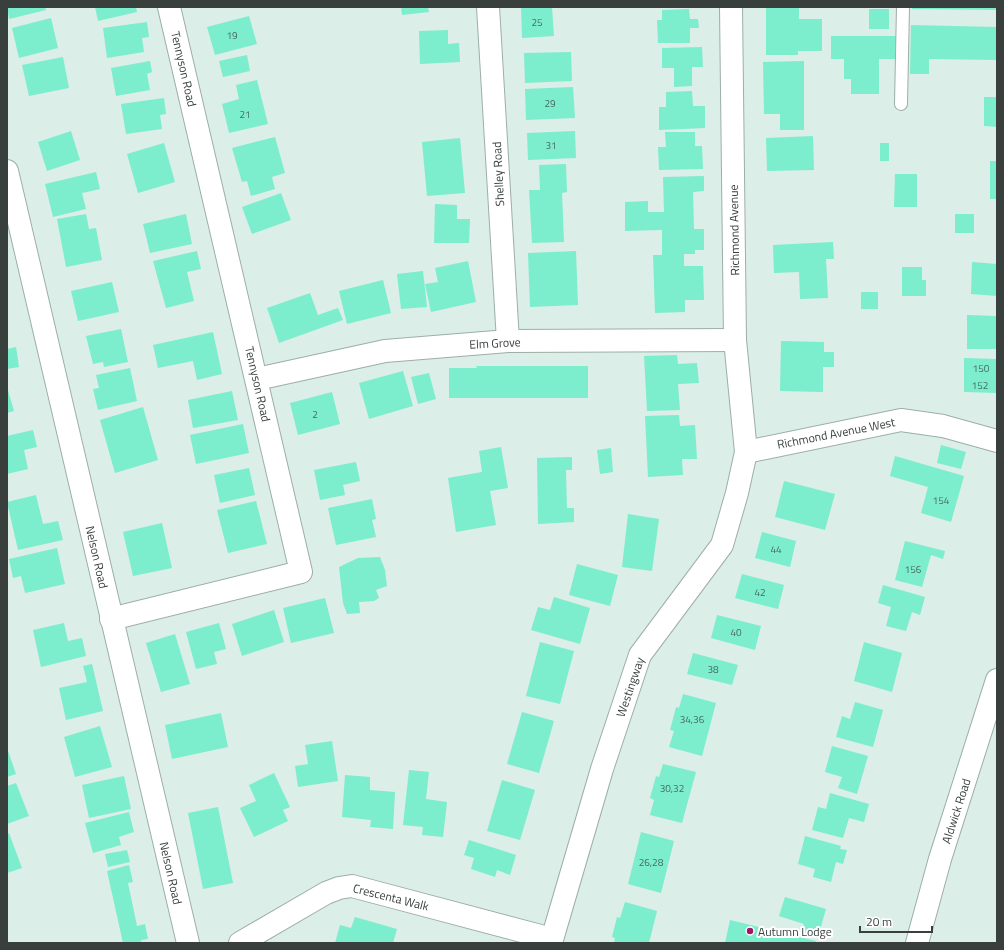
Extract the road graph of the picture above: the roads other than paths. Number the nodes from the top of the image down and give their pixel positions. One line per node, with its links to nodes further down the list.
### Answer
1 (170, 7): 9 (street, Tennyson Road)
2 (488, 7): 8 (street, Shelley Road)
3 (731, 7): 7 (street, Richmond Avenue)
4 (903, 7): 5 (lane)
5 (901, 104)
6 (7, 172): 12 (street, Nelson Road)
7 (736, 340): 8 (street, Elm Grove); 11 (street, Richmond Avenue)
8 (508, 341): 9 (street, Elm Grove)
9 (257, 379): 12 (street, Tennyson Road)
10 (997, 441): 11 (street, Richmond Avenue West)
11 (746, 452): 14 (street, Westingway)
12 (111, 619): 15 (street, Nelson Road)
13 (997, 680): 17 (street, Aldwick Road)
14 (552, 941): 16 (street, Crescenta Walk)
15 (188, 943)
16 (240, 943)
17 (917, 943)

